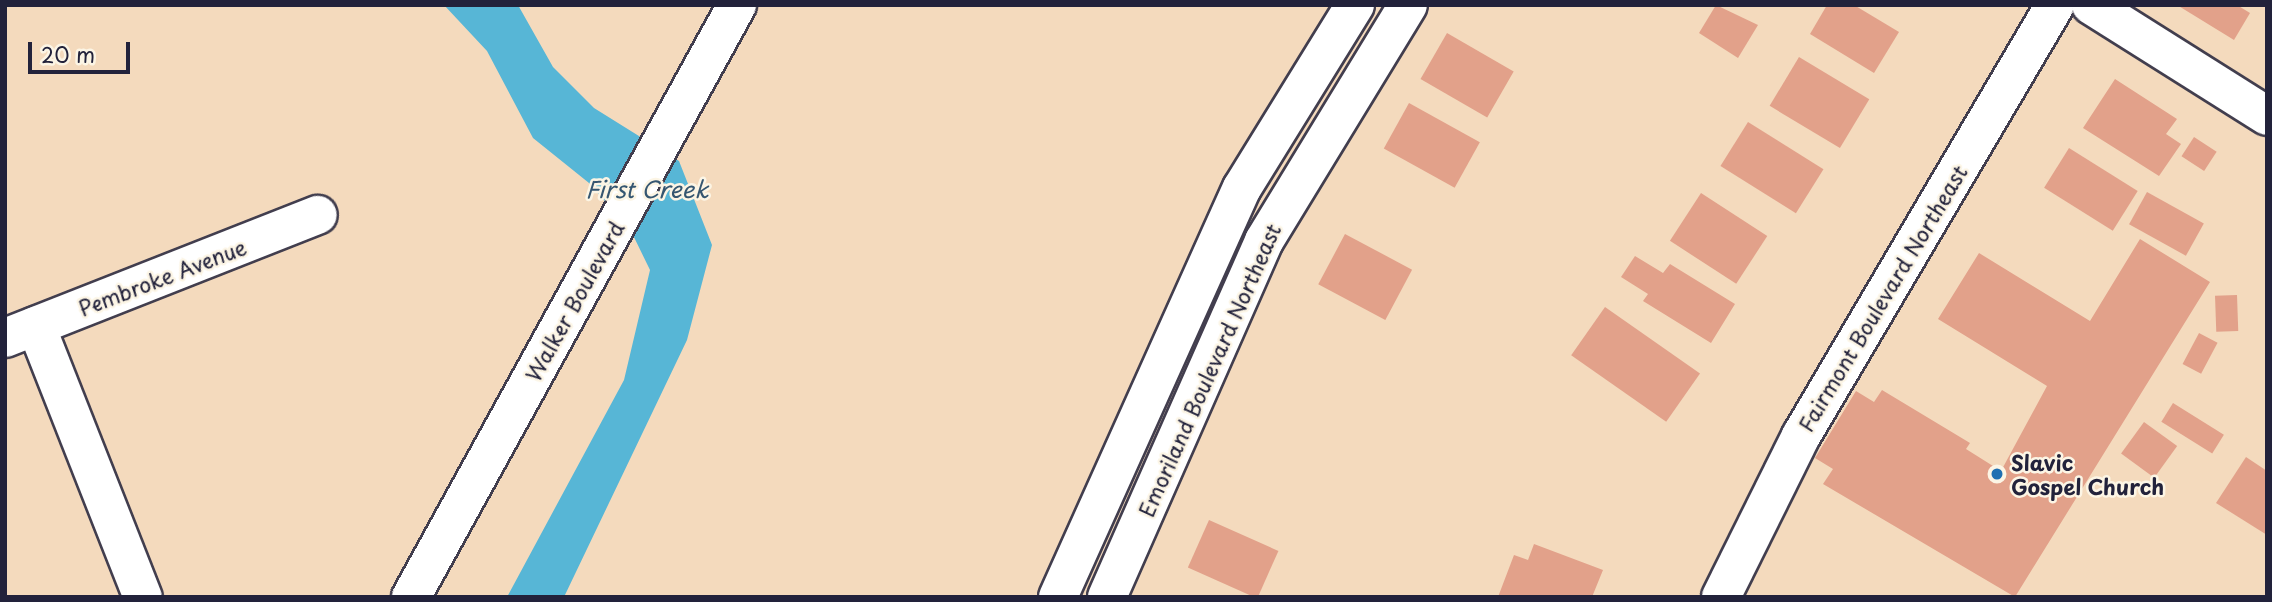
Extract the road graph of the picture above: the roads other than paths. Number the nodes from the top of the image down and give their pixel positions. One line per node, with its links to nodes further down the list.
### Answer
1 (737, 5): 10 (street, Walker Boulevard)
2 (1355, 5): 11 (street)
3 (1408, 5): 12 (street, Emoriland Boulevard Northeast)
4 (2055, 5): 13 (street, Fairmont Boulevard Northeast)
5 (2091, 5): 6 (street)
6 (2267, 116)
7 (318, 215): 8 (street, Pembroke Avenue)
8 (20, 332): 9 (street)
9 (144, 597)
10 (411, 597)
11 (1058, 597)
12 (1107, 597)
13 (1721, 597)

